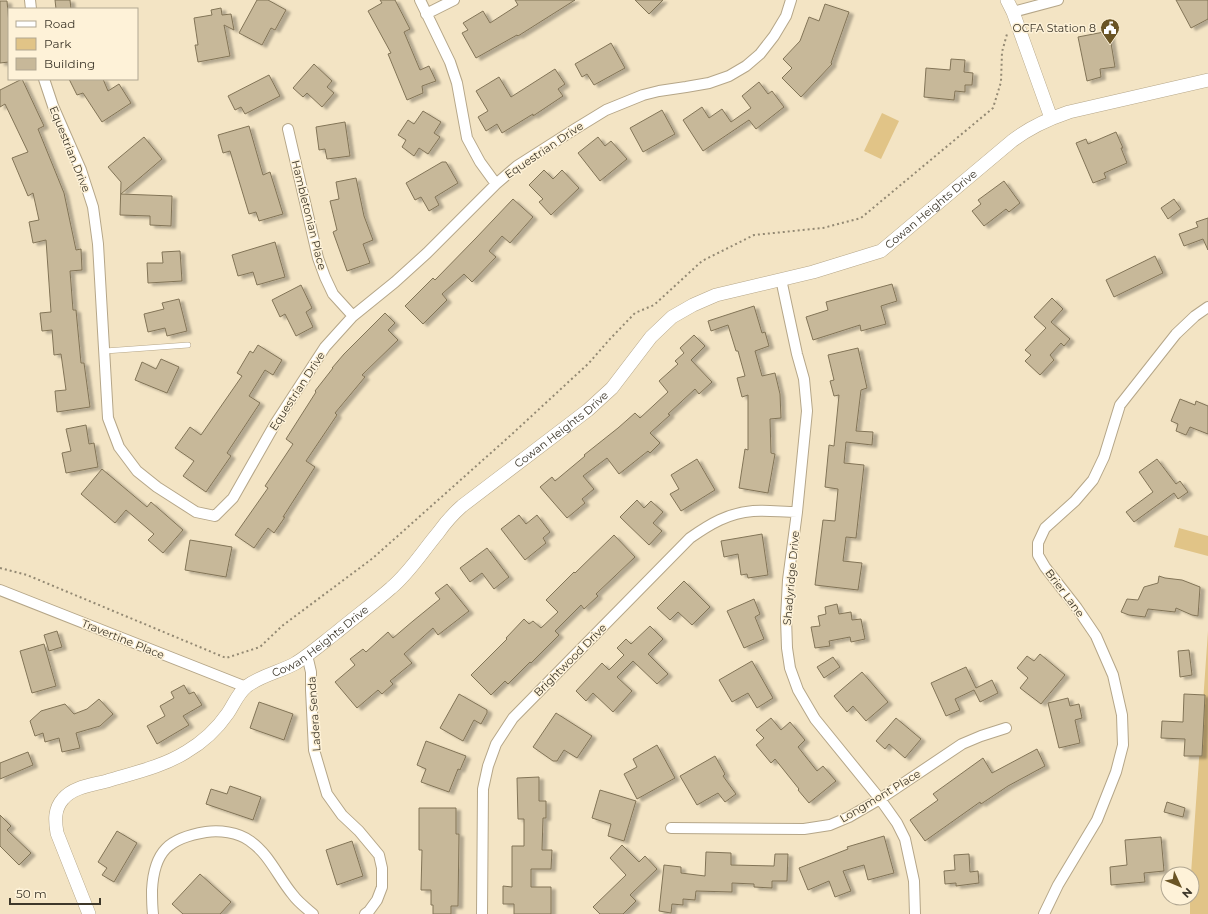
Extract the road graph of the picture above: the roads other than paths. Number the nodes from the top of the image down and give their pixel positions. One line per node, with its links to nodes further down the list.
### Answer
1 (420, 0): 7 (street)
2 (454, 0): 7 (street)
3 (791, 0): 12 (street, Equestrian Drive)
4 (1007, 0): 6 (street)
5 (1058, 0): 6 (street)
6 (1013, 12): 10 (street)
7 (426, 14): 12 (street)
8 (44, 80): 17 (street, Equestrian Drive)
9 (1208, 80): 10 (street, Cowan Heights Drive)
10 (1051, 118): 13 (street, Cowan Heights Drive)
11 (288, 129): 15 (street, Hambletonian Place)
12 (496, 184): 15 (street, Equestrian Drive)
13 (781, 279): 18 (street, Shadyridge Drive); 20 (street, Cowan Heights Drive)
14 (1208, 307): 31 (street, Brier Lane)
15 (353, 316): 17 (street, Equestrian Drive)
16 (188, 346): 17 (lane)
17 (105, 351)
18 (797, 512): 23 (street, Shadyridge Drive); 29 (street, Brightwood Drive)
19 (0, 590): 21 (street, Travertine Place)
20 (307, 655): 21 (street, Cowan Heights Drive); 28 (street, Ladera Senda)
21 (246, 688): 25 (street, Cowan Heights Drive)
22 (1006, 728): 23 (street, Longmont Place)
23 (880, 799): 24 (street, Longmont Place); 30 (street, Shadyridge Drive)
24 (671, 828)
25 (89, 914)
26 (152, 914): 27 (street)
27 (313, 914)
28 (365, 914)
29 (482, 914)
30 (915, 914)
31 (1044, 914)

